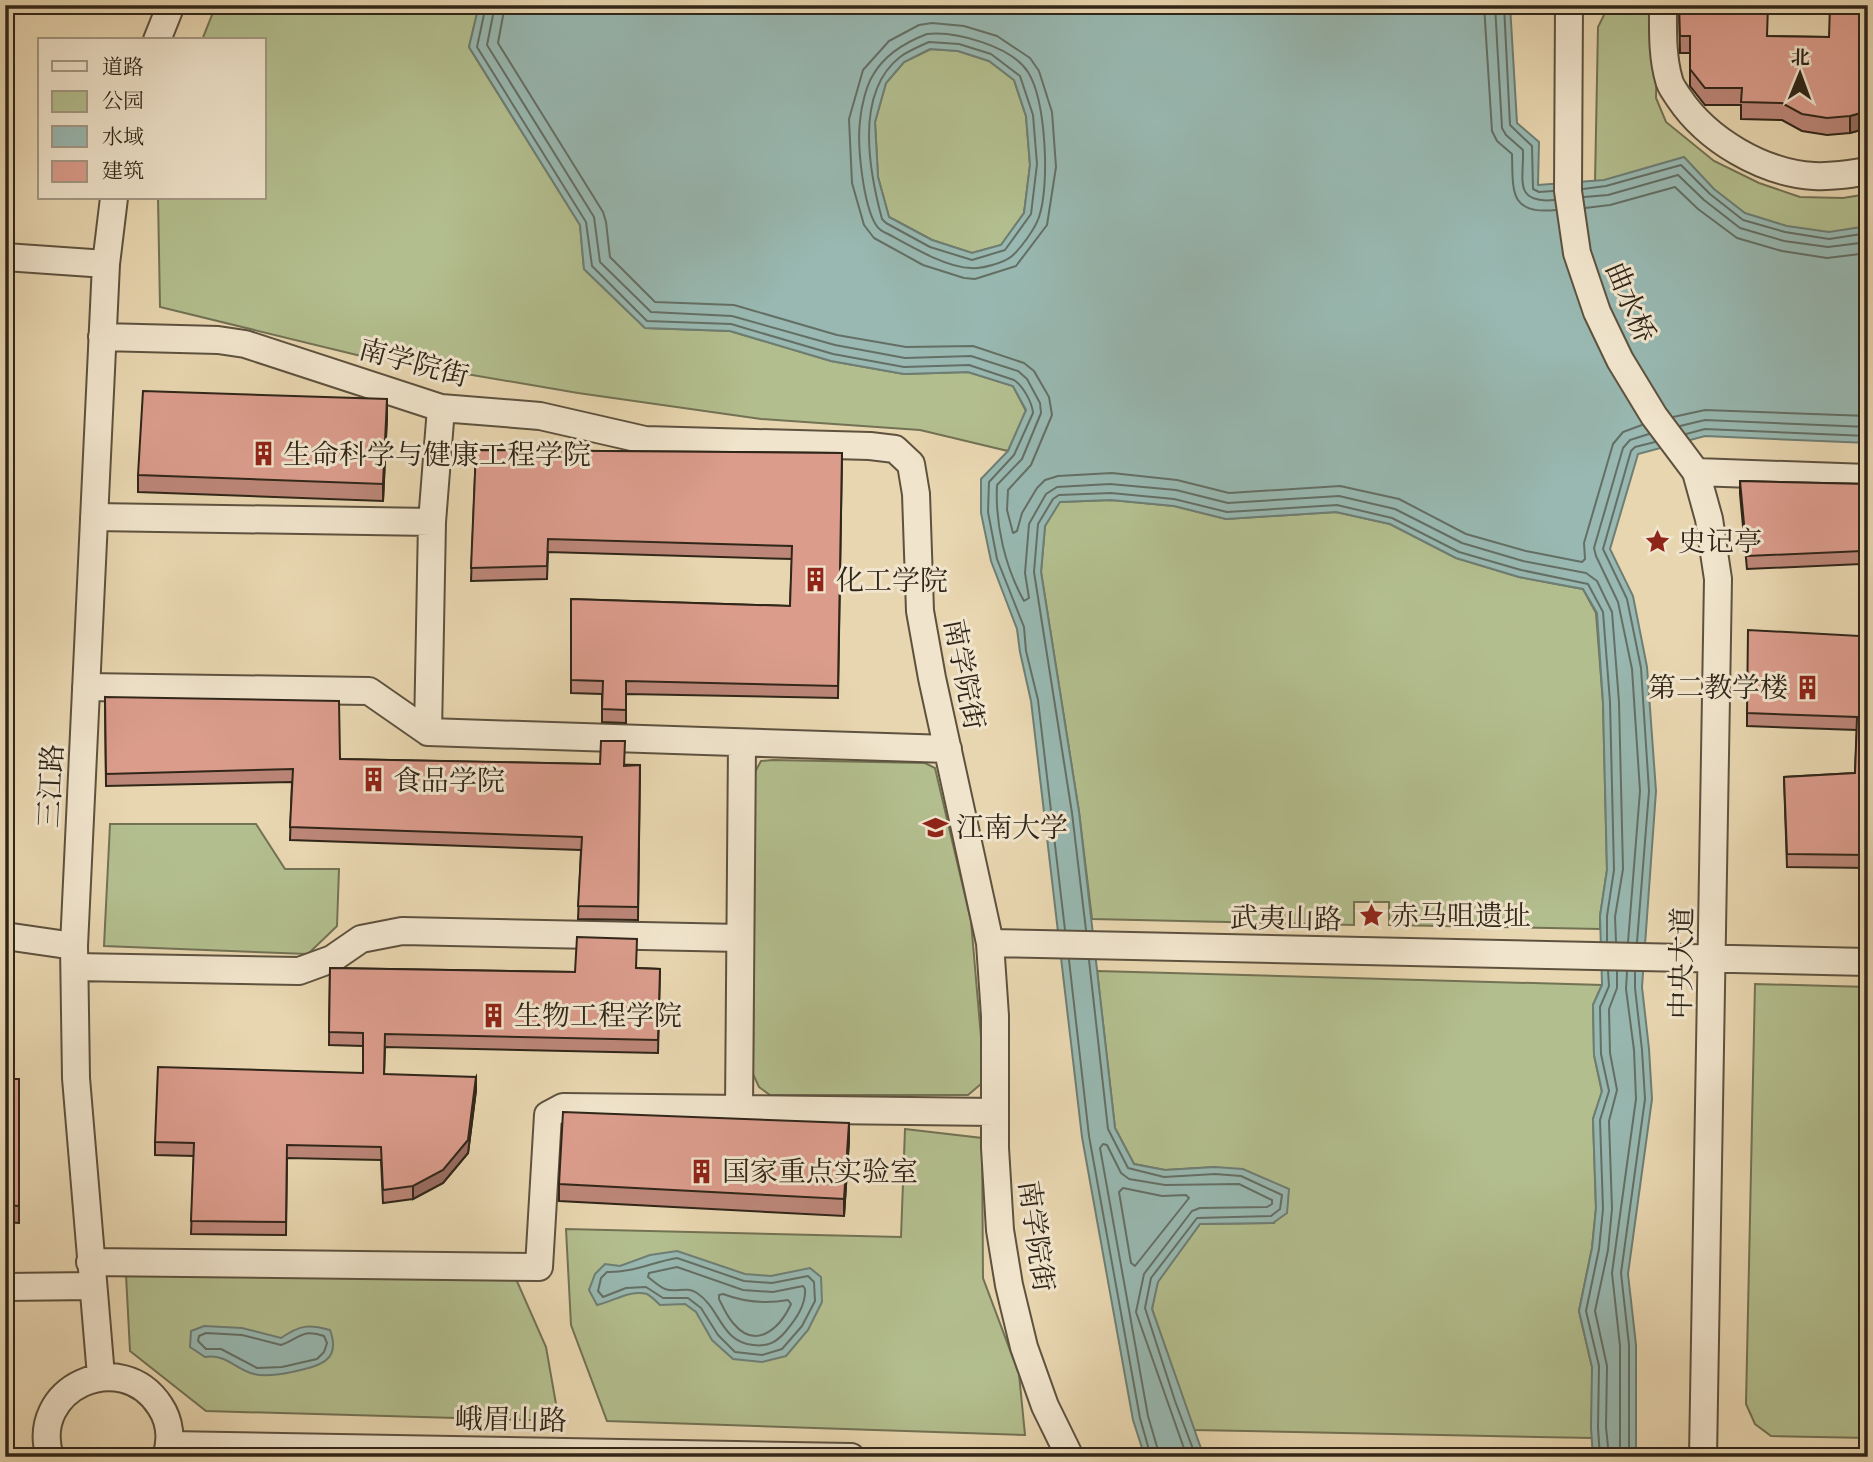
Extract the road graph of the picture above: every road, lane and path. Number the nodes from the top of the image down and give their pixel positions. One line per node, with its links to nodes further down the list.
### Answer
1 (171, 5): 4 (street)
2 (1569, 5): 11 (street, 曲水桥)
3 (1663, 5): 5 (street)
4 (158, 38)
5 (1868, 171)
6 (114, 200): 8 (street, 三江路)
7 (5, 257): 8 (street)
8 (106, 264): 9 (street, 三江路)
9 (102, 337): 10 (street, 南学院街); 13 (street, 三江路)
10 (442, 408): 14 (street); 18 (street, 南学院街)
11 (1696, 472): 12 (street); 23 (street, 中央大道)
12 (1868, 478)
13 (94, 517): 14 (street); 15 (street, 三江路)
14 (432, 522): 16 (street)
15 (86, 687): 16 (street); 22 (street, 三江路)
16 (428, 732): 17 (street)
17 (742, 743): 18 (street); 20 (street)
18 (948, 749): 21 (street, 南学院街)
19 (5, 936): 22 (street)
20 (740, 939): 22 (street); 25 (street)
21 (990, 943): 23 (street, 武夷山路); 26 (street, 南学院街)
22 (74, 957): 27 (street, 三江路)
23 (1713, 960): 24 (street); 35 (street, 中央大道)
24 (1868, 962)
25 (739, 1109): 26 (street); 27 (street)
26 (995, 1112): 34 (street, 南学院街)
27 (91, 1274): 28 (street); 29 (street, 三江路)
28 (5, 1287)
29 (101, 1376): 30 (street); 32 (street)
30 (168, 1451): 31 (street, 峨眉山路)
31 (650, 1455): 33 (street, 峨眉山路)
32 (50, 1457)
33 (851, 1457)
34 (1070, 1457)
35 (1703, 1457)

